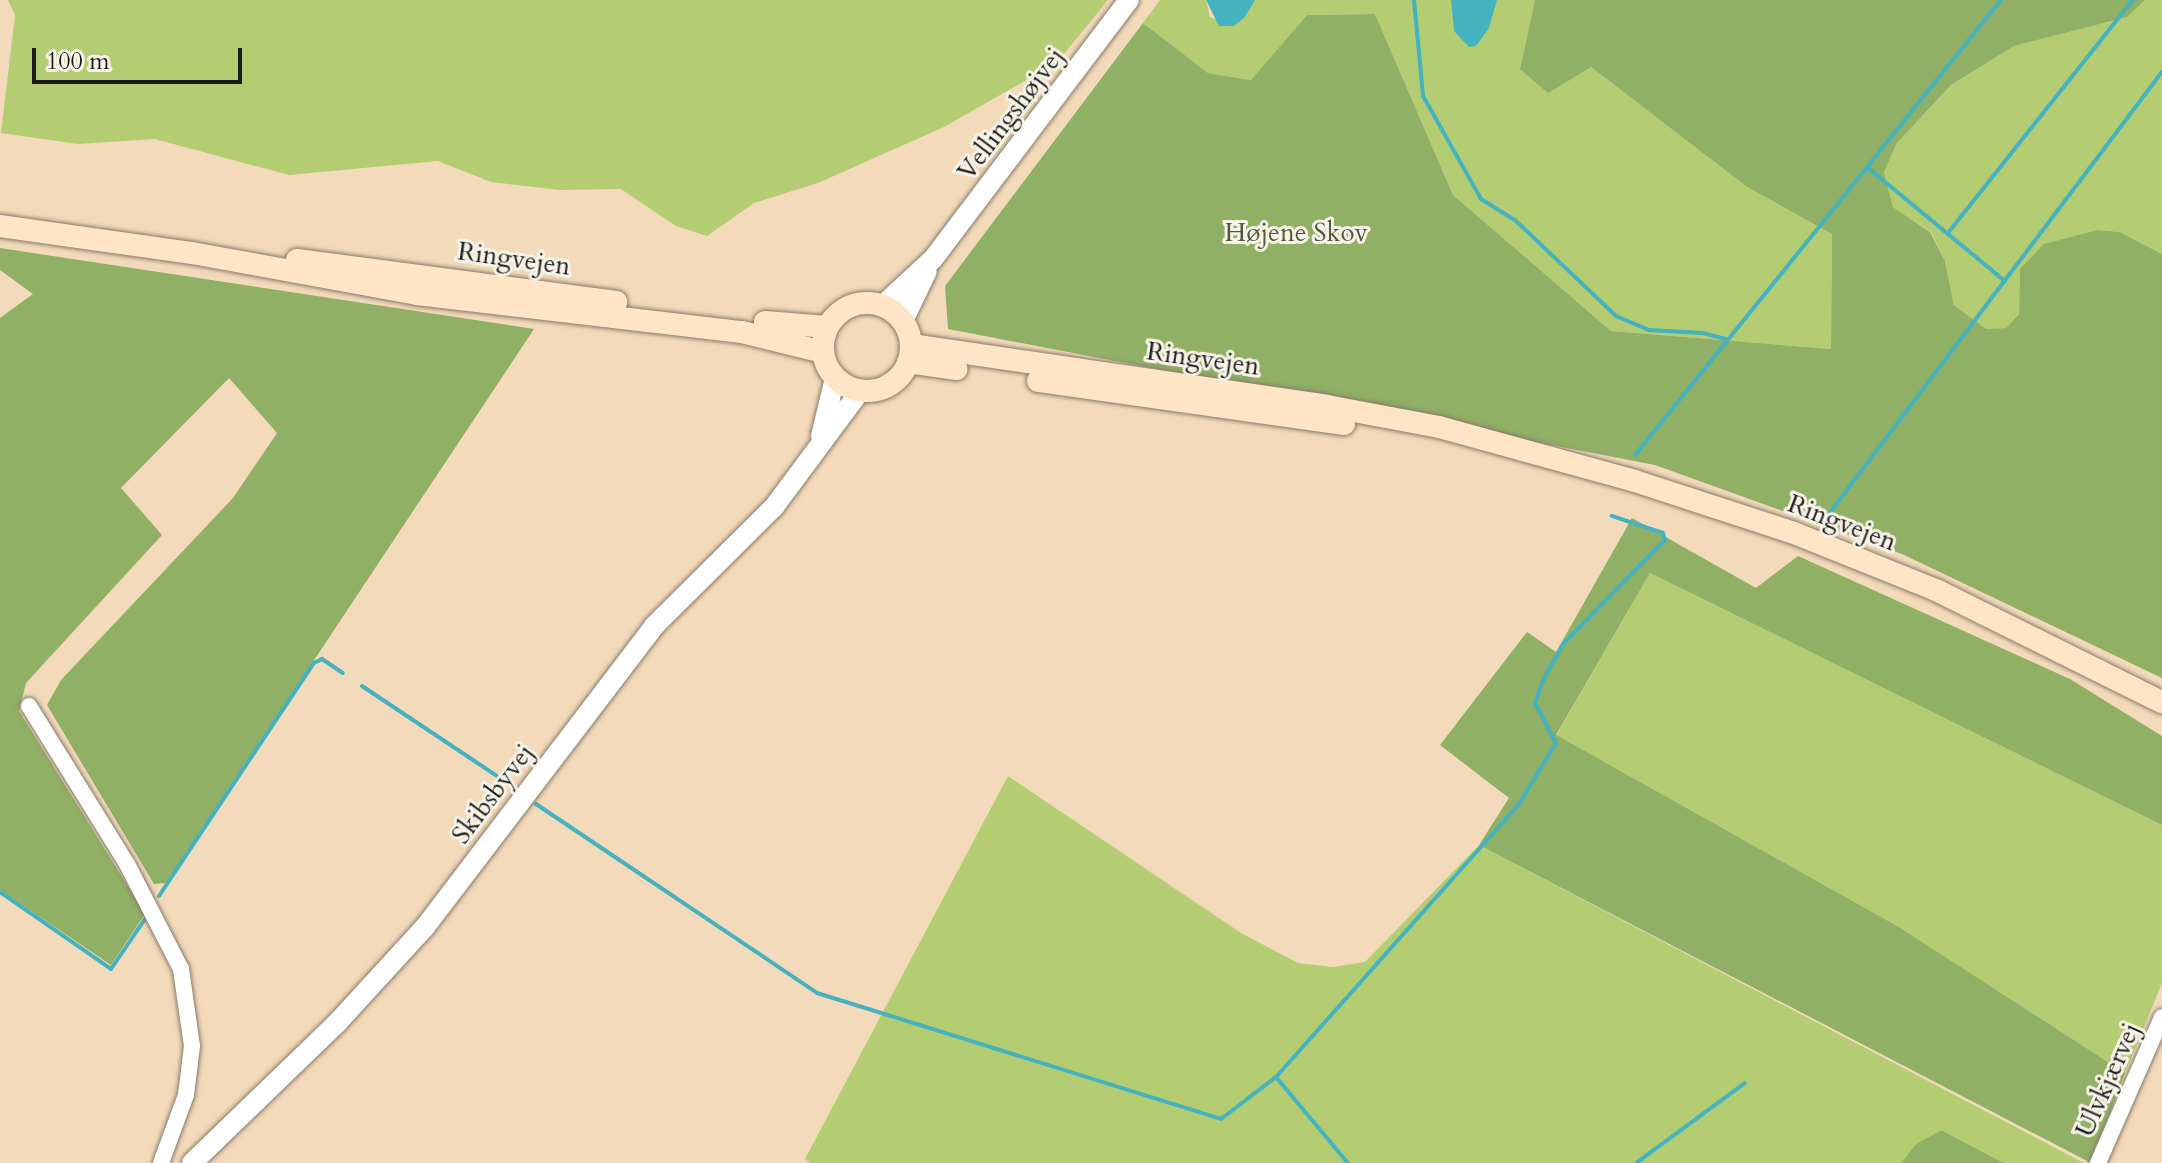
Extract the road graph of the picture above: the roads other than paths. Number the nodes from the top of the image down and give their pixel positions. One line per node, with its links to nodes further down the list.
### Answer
1 (1129, 0): 4 (street, Vellingshøjvej)
2 (0, 226): 3 (main road, Ringvejen)
3 (192, 253): 7 (main road, Ringvejen); 8 (main road, Ringvejen)
4 (933, 259): 5 (street, Vellingshøjvej); 6 (street, Vellingshøjvej)
5 (882, 306): 6 (main road); 7 (main road)
6 (903, 321): 9 (main road)
7 (827, 327): 8 (main road)
8 (823, 352): 10 (main road)
9 (910, 354): 11 (main road); 13 (main road, Ringvejen)
10 (835, 378): 11 (main road); 12 (street, Skibsbyvej)
11 (860, 391): 12 (street, Skibsbyvej)
12 (819, 443): 17 (street, Skibsbyvej)
13 (2162, 702)
14 (29, 706): 16 (street)
15 (2162, 1017): 18 (street, Ulvkjærvej)
16 (161, 1163)
17 (192, 1163)
18 (2098, 1163)

